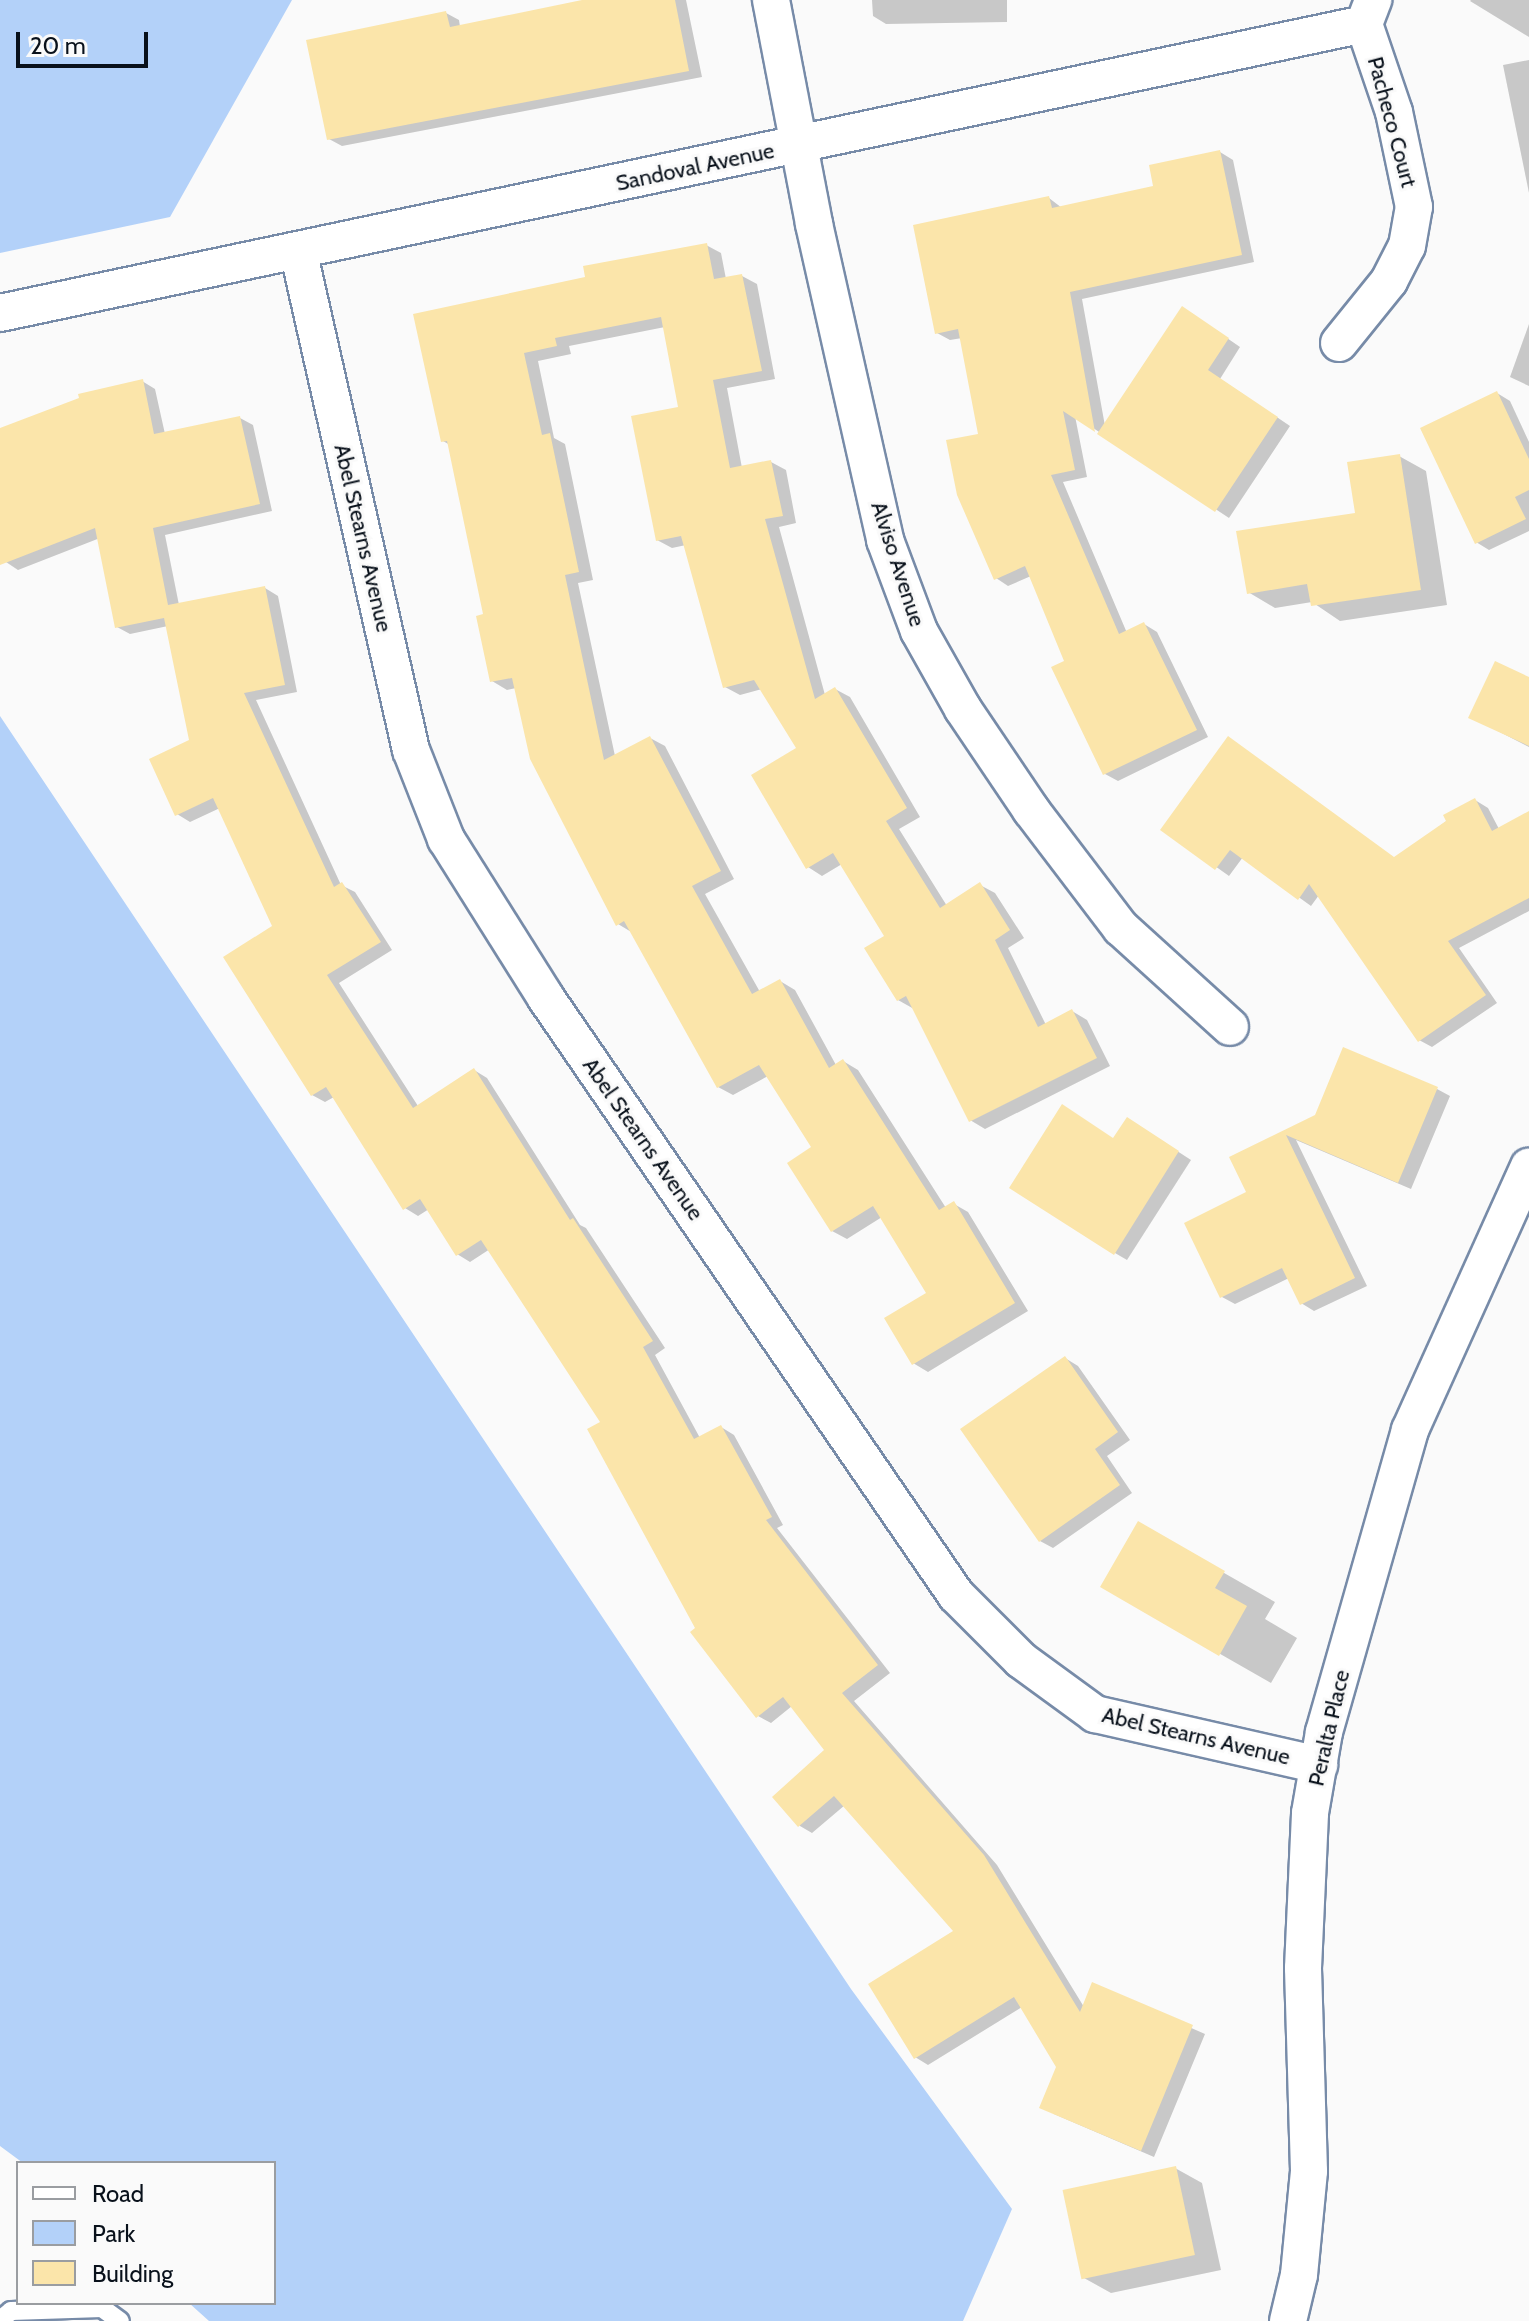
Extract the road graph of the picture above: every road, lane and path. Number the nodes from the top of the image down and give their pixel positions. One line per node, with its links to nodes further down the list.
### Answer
1 (771, 0): 3 (street, Alviso Avenue)
2 (1369, 12): 3 (street, Sandoval Avenue); 6 (street, Pacheco Court)
3 (797, 145): 4 (street, Sandoval Avenue); 7 (street, Alviso Avenue)
4 (298, 250): 5 (street, Sandoval Avenue); 9 (street, Abel Stearns Avenue)
5 (0, 313)
6 (1339, 343)
7 (1230, 1027)
8 (1529, 1167): 9 (street, Peralta Place)
9 (1319, 1765): 12 (street, Peralta Place)
10 (0, 2320): 11 (lane)
11 (120, 2321)
12 (1288, 2321)

